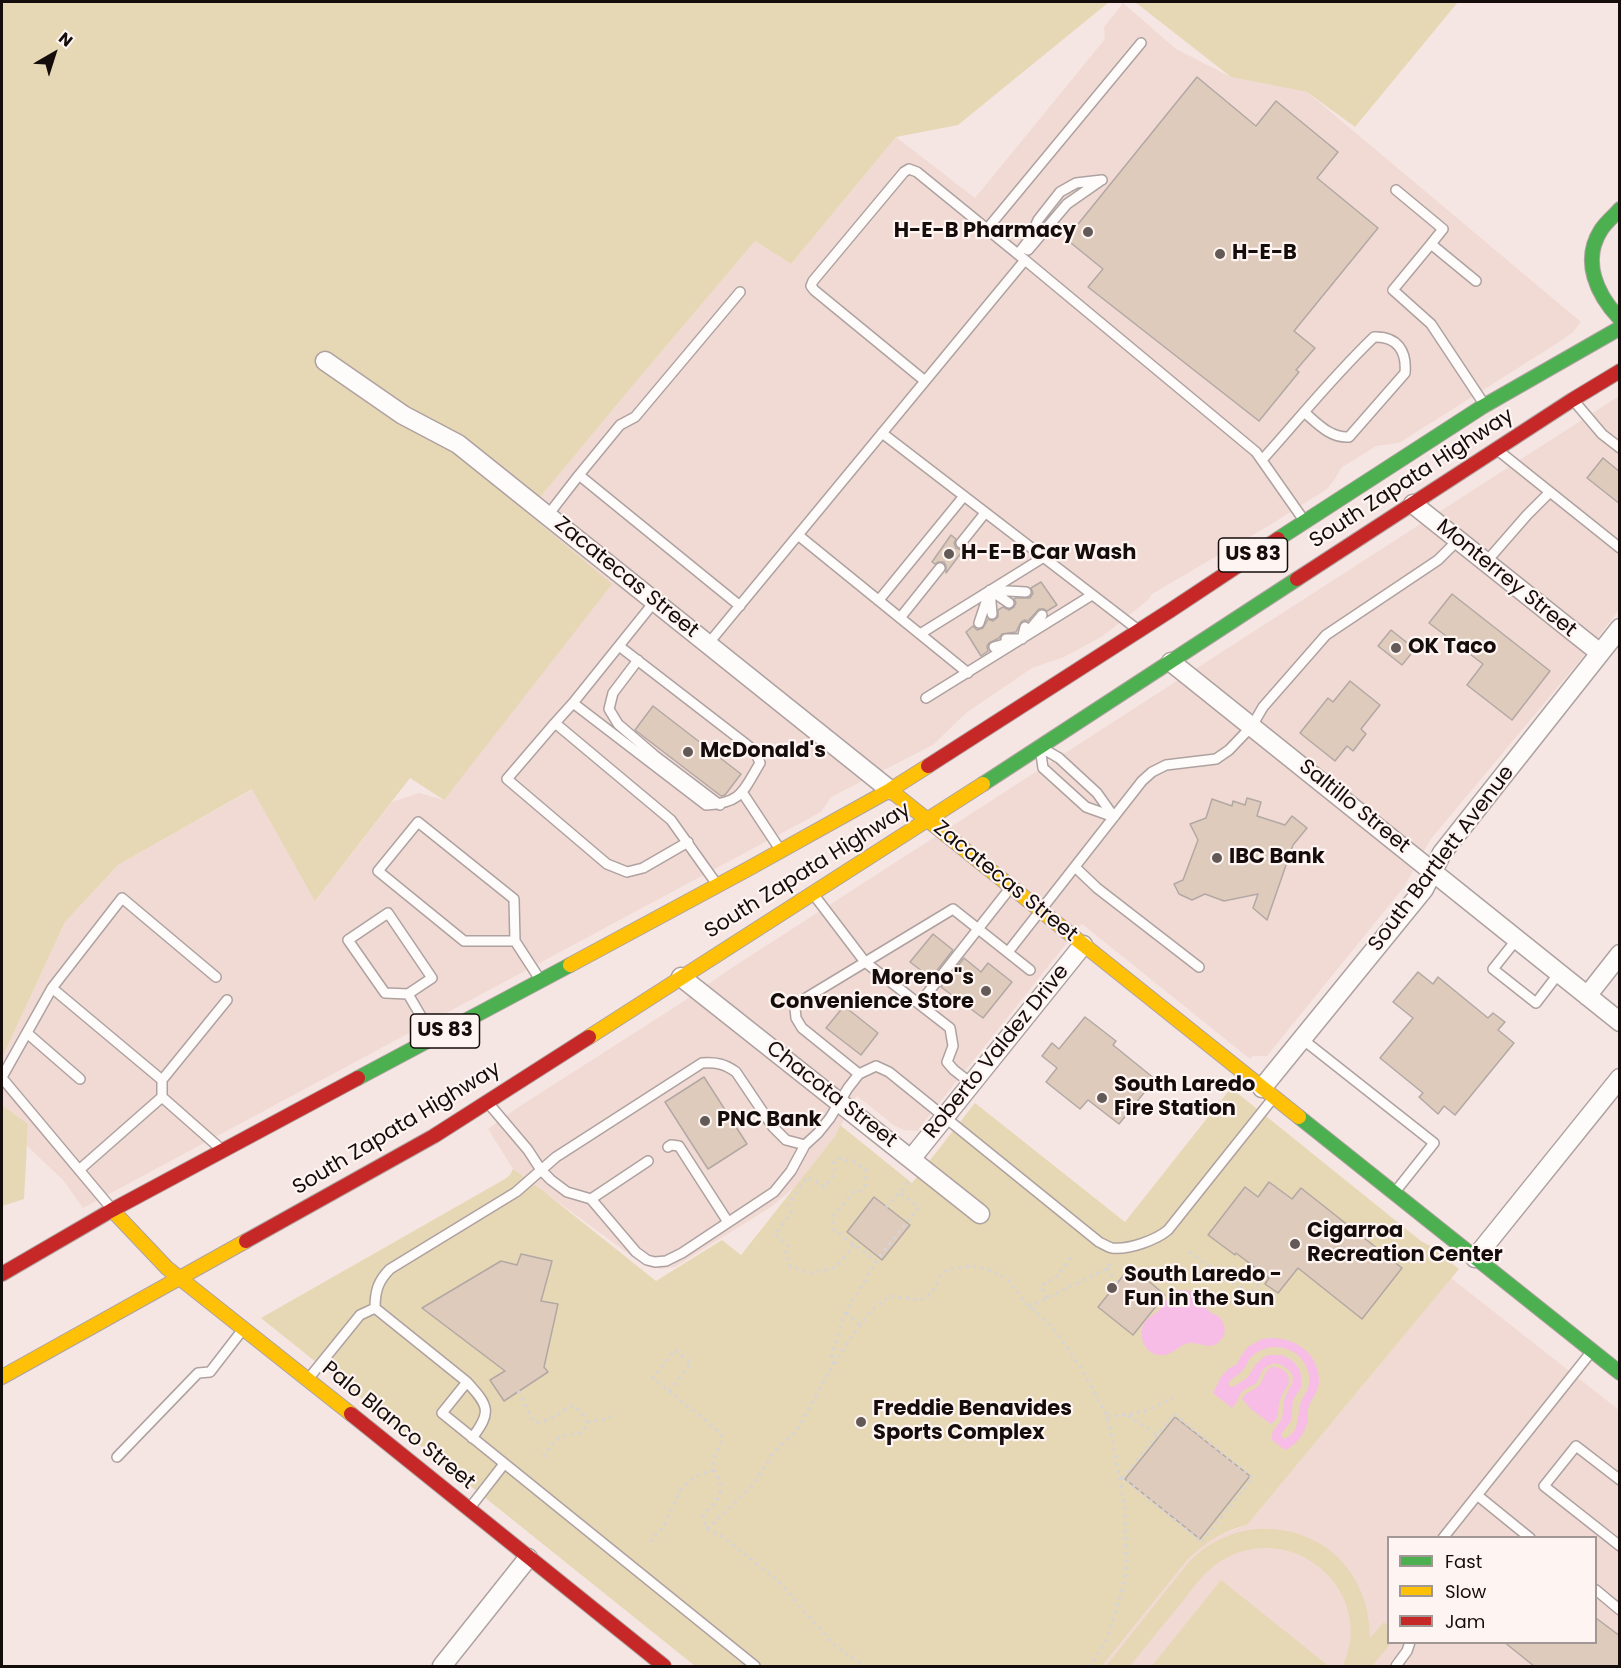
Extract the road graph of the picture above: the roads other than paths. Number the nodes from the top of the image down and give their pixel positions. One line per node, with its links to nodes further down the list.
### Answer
1 (1142, 43): 5 (lane)
2 (1102, 180): 7 (lane)
3 (1396, 190): 6 (lane)
4 (1620, 209): 10 (main road)
5 (987, 229): 7 (lane); 14 (lane)
6 (1431, 244): 8 (lane); 16 (lane)
7 (1021, 258): 14 (lane); 21 (lane)
8 (1476, 281)
9 (740, 292): 22 (lane)
10 (1620, 319)
11 (1620, 328): 16 (main road, South Zapata Highway / US 83)
12 (325, 361): 27 (street, Zacatecas Street)
13 (1620, 370): 15 (main road, South Zapata Highway / US 83)
14 (925, 381): 18 (lane)
15 (1572, 400): 19 (lane); 20 (main road, South Zapata Highway / US 83)
16 (1485, 406): 28 (main road, South Zapata Highway / US 83)
17 (1304, 412): 17 (lane); 21 (lane)
18 (882, 433): 24 (lane); 29 (lane)
19 (1620, 448)
20 (1497, 450): 23 (lane); 25 (main road, South Zapata Highway / US 83)
21 (1262, 460): 28 (lane)
22 (579, 476): 27 (lane); 42 (lane)
23 (1550, 492): 32 (lane); 34 (lane)
24 (964, 496): 26 (lane); 39 (lane)
25 (1413, 504): 30 (street, Monterrey Street); 58 (main road, South Zapata Highway / US 83)
26 (985, 513): 31 (lane); 33 (lane)
27 (548, 515): 40 (street, Zacatecas Street)
28 (1305, 521): 49 (main road, South Zapata Highway / US 83)
29 (798, 536): 39 (lane); 42 (lane)
30 (1458, 540): 34 (street, Monterrey Street); 63 (lane)
31 (961, 543)
32 (1620, 548)
33 (1044, 557): 36 (lane); 38 (lane)
34 (1486, 562): 56 (street, Monterrey Street)
35 (940, 568): 45 (lane)
36 (990, 591): 37 (lane); 41 (lane); 43 (lane); 46 (lane); 50 (lane)
37 (1026, 592)
38 (1092, 595): 49 (lane); 52 (lane)
39 (879, 600): 45 (lane)
40 (655, 601): 53 (street, Zacatecas Street); 54 (lane)
41 (1009, 603)
42 (740, 606): 53 (lane)
43 (992, 614)
44 (1042, 615): 52 (lane)
45 (900, 618): 50 (lane)
46 (979, 623)
47 (1024, 627): 52 (lane)
48 (1620, 628): 56 (street, South Bartlett Avenue)
49 (1138, 630): 65 (main road, South Zapata Highway / US 83)
50 (920, 634): 59 (lane)
51 (1006, 639): 52 (lane)
52 (1022, 639): 55 (lane); 59 (lane)
53 (708, 644): 65 (street, Zacatecas Street)
54 (619, 646): 57 (lane); 61 (lane)
55 (994, 647)
56 (1600, 653): 73 (street, South Bartlett Avenue)
57 (638, 660): 66 (lane); 67 (lane)
58 (1171, 662): 63 (street, Saltillo Street); 64 (main road, South Zapata Highway / US 83)
59 (968, 673): 60 (lane)
60 (926, 698)
61 (573, 703): 62 (lane); 67 (lane)
62 (555, 723): 70 (lane); 70 (lane)
63 (1252, 726): 68 (lane); 73 (street, Saltillo Street)
64 (1040, 747): 68 (lane); 68 (lane); 69 (main road, South Zapata Highway / US 83)
65 (890, 790): 69 (main road, Zacatecas Street); 71 (main road, South Zapata Highway / US 83)
66 (742, 792): 67 (lane); 71 (lane)
67 (720, 805)
68 (1114, 817): 72 (lane)
69 (928, 820): 75 (main road, Zacatecas Street); 76 (main road, South Zapata Highway / US 83)
70 (688, 842): 74 (lane)
71 (781, 850): 74 (main road, South Zapata Highway / US 83)
72 (1075, 867): 77 (lane); 85 (lane)
73 (1433, 872): 79 (street, Saltillo Street); 99 (street, South Bartlett Avenue)
74 (717, 885): 90 (main road, South Zapata Highway / US 83)
75 (1011, 887): 77 (main road, Zacatecas Street); 78 (lane)
76 (813, 893): 84 (lane); 89 (main road, South Zapata Highway / US 83)
77 (1041, 911): 81 (main road, Zacatecas Street); 82 (lane)
78 (978, 929): 82 (lane); 84 (lane); 95 (lane)
79 (1517, 939): 87 (street, Saltillo Street); 87 (lane)
80 (515, 941): 80 (lane); 90 (lane)
81 (1083, 945): 105 (street, Roberto Valdez Drive); 106 (main road, Zacatecas Street)
82 (1008, 952): 86 (lane)
83 (1620, 954): 93 (street)
84 (866, 962): 95 (lane); 100 (lane)
85 (1199, 967)
86 (1030, 970)
87 (1559, 973): 93 (street, Saltillo Street)
88 (216, 977): 91 (lane)
89 (681, 977): 108 (main road, South Zapata Highway / US 83); 109 (street, Chacota Street)
90 (540, 980): 98 (main road, South Zapata Highway / US 83)
91 (52, 988): 97 (lane); 104 (lane)
92 (408, 994): 92 (lane); 98 (lane)
93 (1587, 996): 96 (street, Saltillo Street)
94 (227, 1000): 104 (lane)
95 (919, 1004): 105 (lane)
96 (1620, 1022)
97 (27, 1033): 101 (lane); 103 (lane)
98 (433, 1037): 113 (main road, South Zapata Highway / US 83)
99 (1301, 1038): 106 (street, South Bartlett Avenue); 118 (lane)
100 (859, 1074): 109 (lane); 110 (lane)
101 (2, 1077): 116 (lane)
102 (1620, 1078): 123 (street)
103 (80, 1079)
104 (162, 1080): 107 (lane)
105 (972, 1084): 110 (street, Roberto Valdez Drive)
106 (1268, 1092): 110 (lane); 118 (main road, Zacatecas Street)
107 (162, 1097): 113 (lane); 116 (lane)
108 (488, 1102): 117 (lane); 125 (main road, South Zapata Highway / US 83)
109 (839, 1102): 111 (lane); 114 (street, Chacota Street)
110 (945, 1118): 114 (street, Roberto Valdez Drive)
111 (805, 1145): 117 (lane); 122 (lane)
112 (668, 1147): 122 (lane)
113 (223, 1150): 120 (main road, South Zapata Highway / US 83)
114 (911, 1159): 121 (street, Chacota Street)
115 (648, 1161): 119 (lane)
116 (79, 1170): 120 (lane)
117 (541, 1170): 119 (lane); 126 (lane)
118 (1394, 1193): 123 (main road, Zacatecas Street)
119 (591, 1199): 122 (lane)
120 (112, 1210): 124 (main road, South Zapata Highway / US 83); 125 (main road, Palo Blanco Street)
121 (980, 1214)
122 (728, 1222)
123 (1475, 1258): 128 (main road, Zacatecas Street)
124 (2, 1274)
125 (180, 1279): 127 (main road, Palo Blanco Street); 130 (main road, South Zapata Highway / US 83)
126 (375, 1308): 131 (lane); 132 (lane)
127 (244, 1328): 131 (main road, Palo Blanco Street); 134 (lane)
128 (1592, 1351): 129 (main road, Zacatecas Street); 137 (lane)
129 (1620, 1374)
130 (2, 1377)
131 (308, 1380): 138 (main road, Palo Blanco Street)
132 (467, 1382): 133 (lane); 133 (lane)
133 (472, 1438): 135 (lane)
134 (117, 1456)
135 (504, 1464): 138 (lane); 148 (lane)
136 (1620, 1480): 141 (lane)
137 (1477, 1495): 139 (lane); 140 (lane)
138 (468, 1509): 142 (main road, Palo Blanco Street)
139 (1445, 1536)
140 (1528, 1536)
141 (1620, 1546)
142 (528, 1558): 146 (street); 147 (main road, Palo Blanco Street)
143 (1597, 1591): 144 (lane)
144 (1620, 1610)
145 (1409, 1644): 149 (lane)
146 (442, 1666)
147 (664, 1666)
148 (755, 1666)
149 (1396, 1666)

